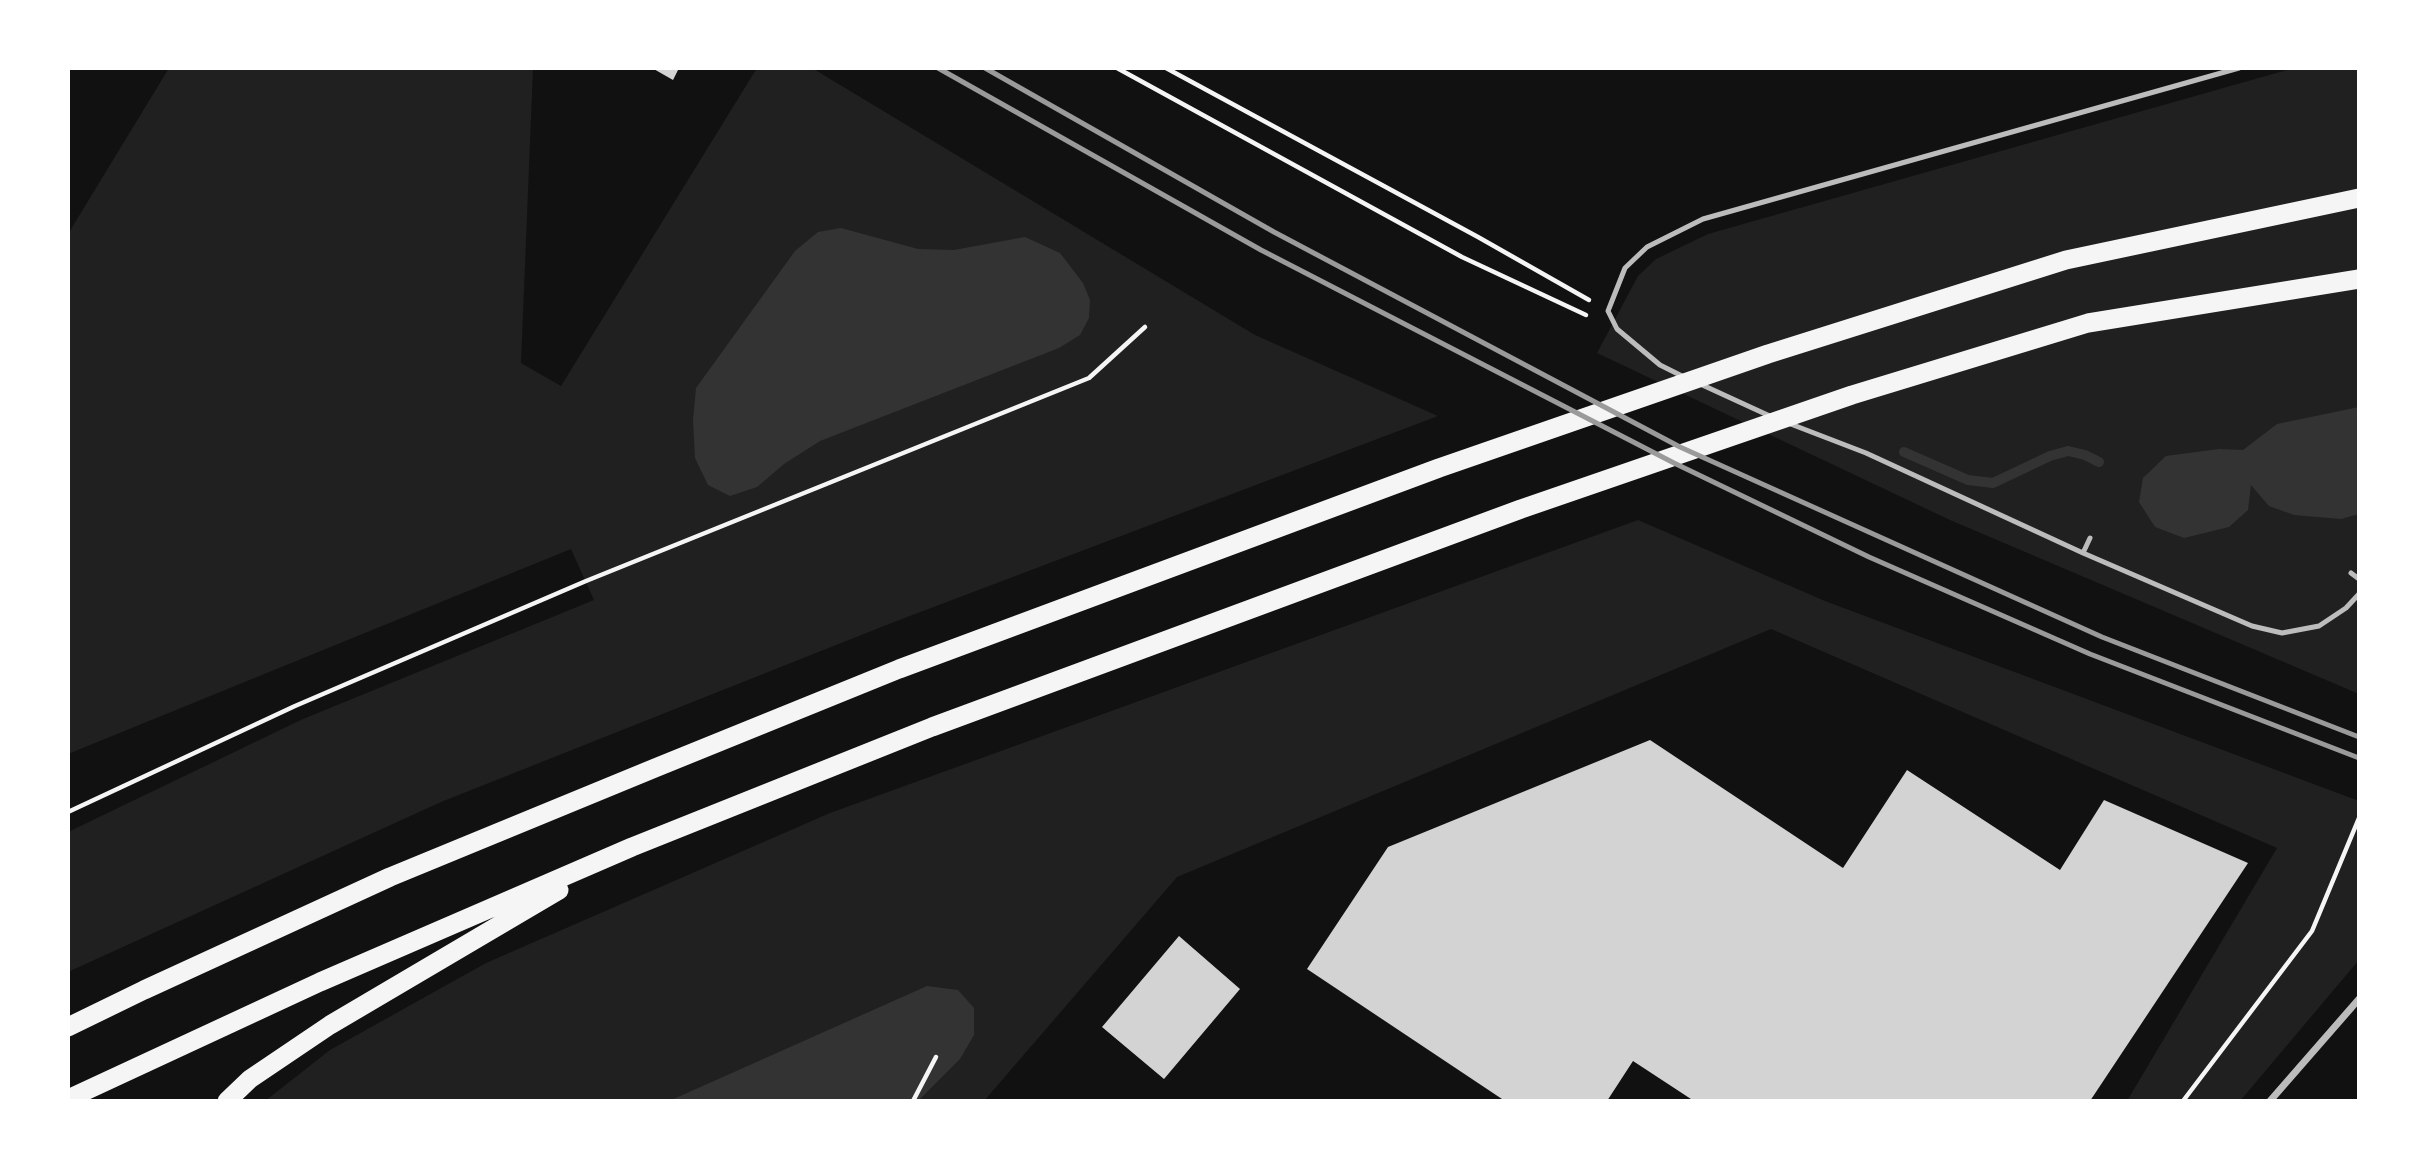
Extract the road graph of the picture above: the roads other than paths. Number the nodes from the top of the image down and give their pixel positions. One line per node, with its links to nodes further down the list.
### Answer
1 (2239, 68): 5 (lane)
2 (2359, 198): 11 (highway)
3 (2359, 279): 9 (highway)
4 (2090, 538): 5 (lane)
5 (2083, 553): 8 (lane)
6 (2351, 573): 7 (lane)
7 (2359, 579)
8 (2359, 594)
9 (632, 847): 12 (highway); 13 (highway)
10 (2359, 999): 14 (street)
11 (68, 1027)
12 (68, 1099)
13 (227, 1101)
14 (2270, 1101)

